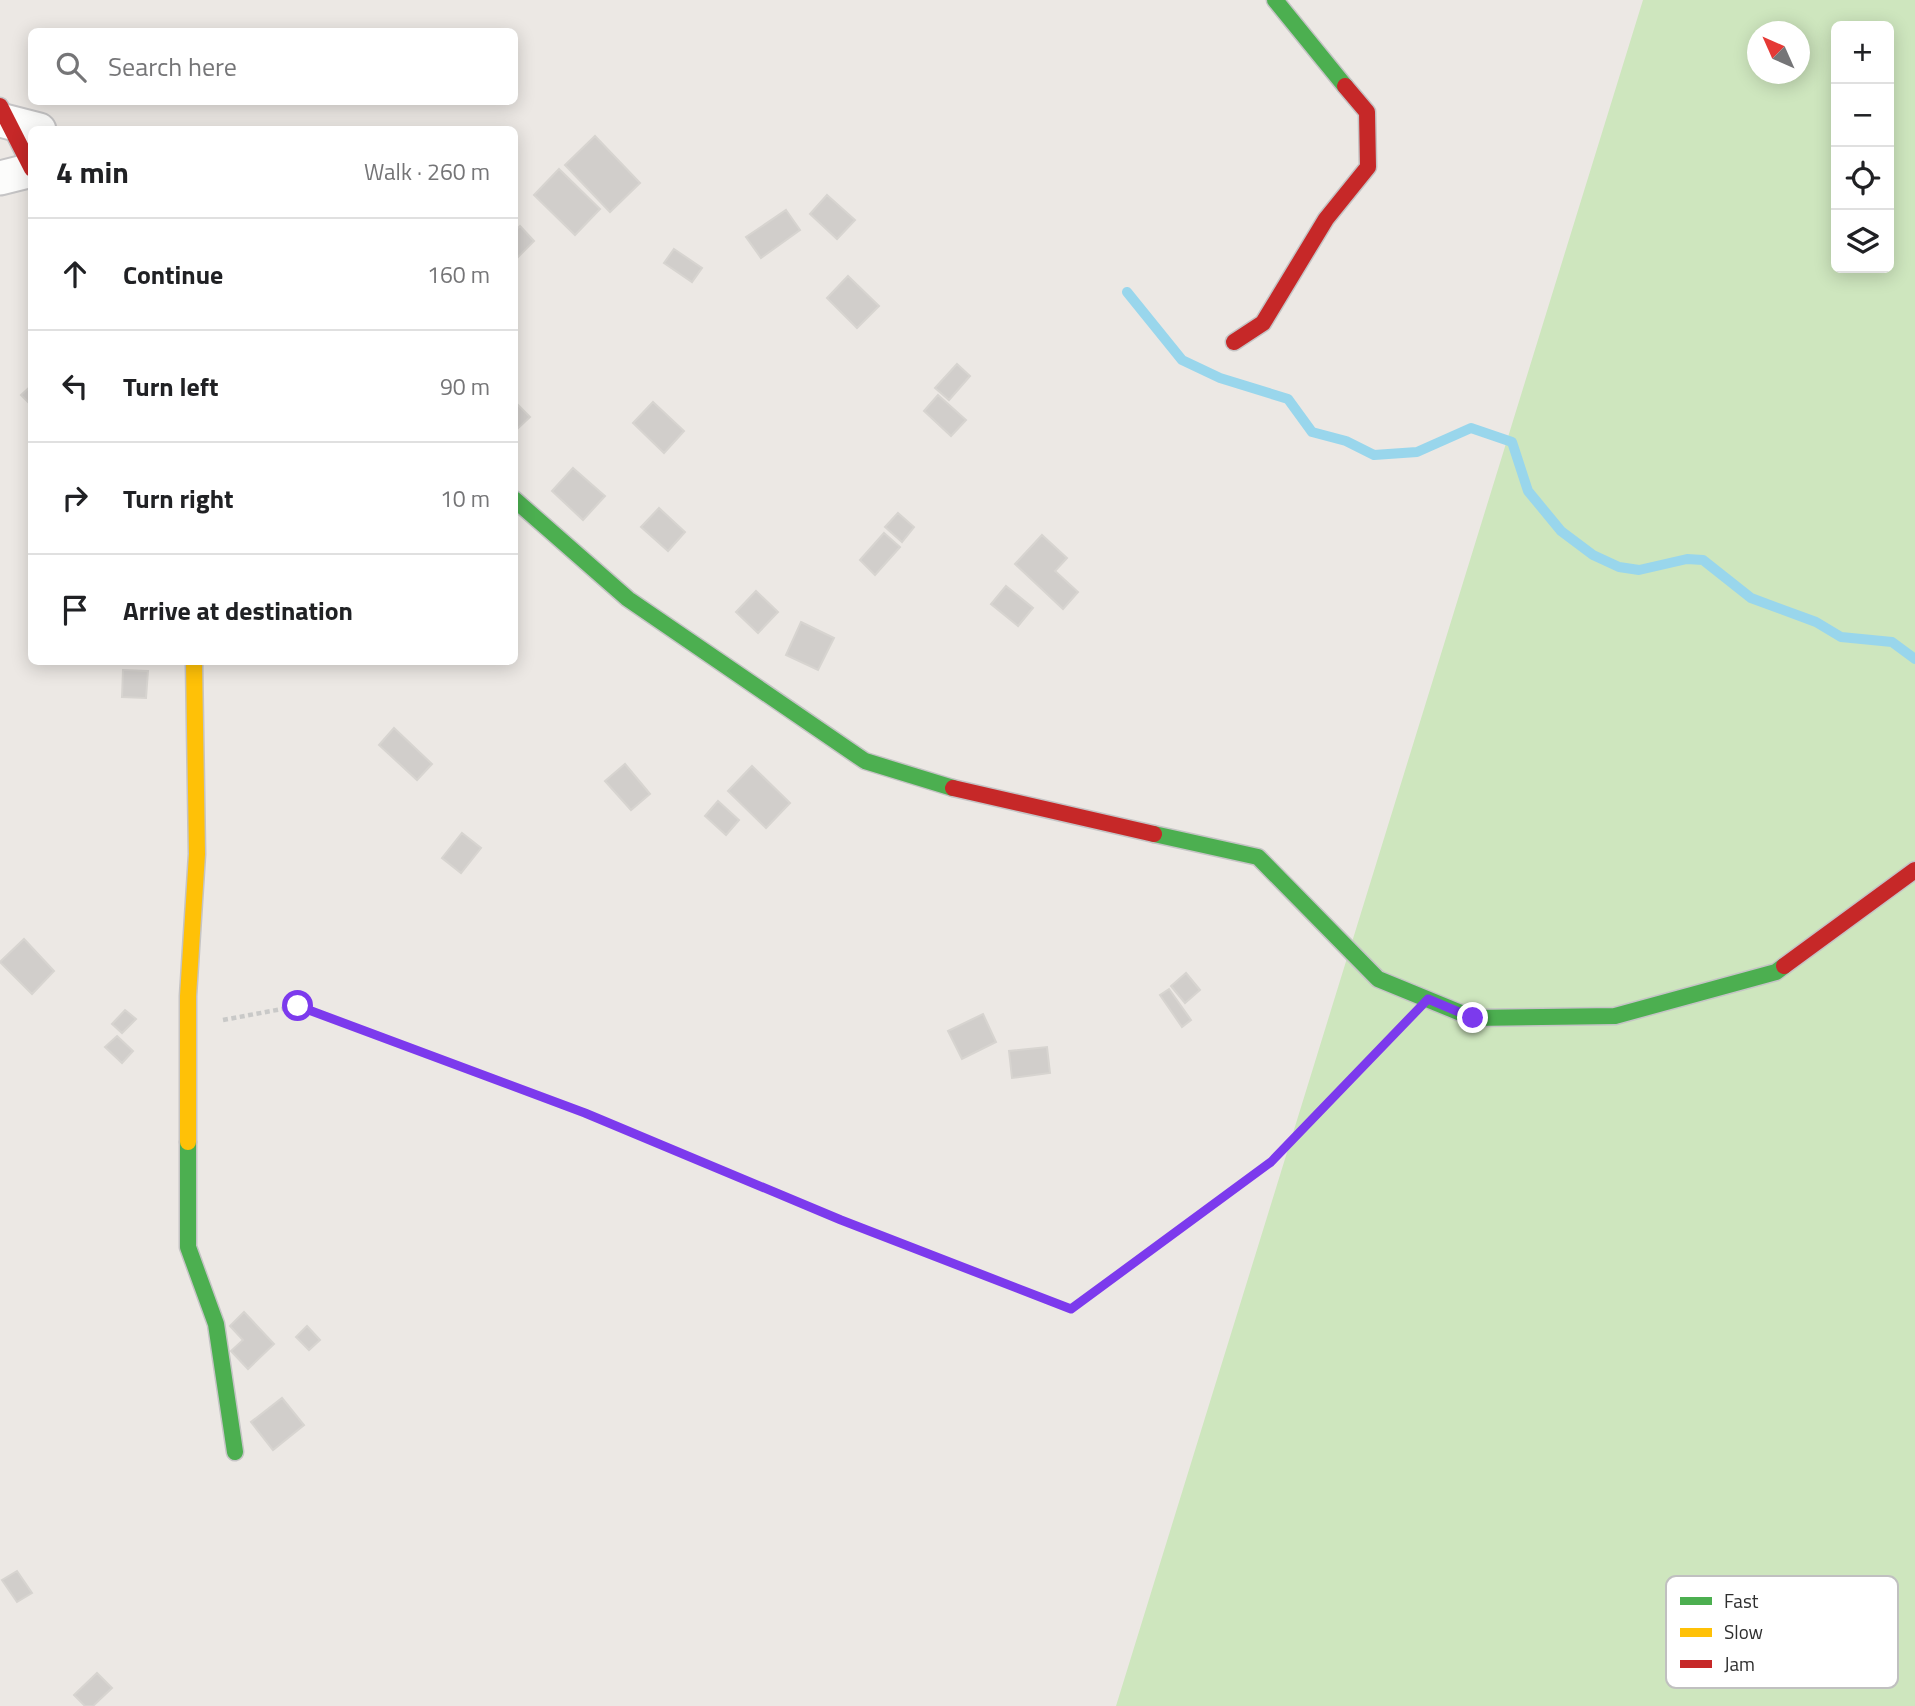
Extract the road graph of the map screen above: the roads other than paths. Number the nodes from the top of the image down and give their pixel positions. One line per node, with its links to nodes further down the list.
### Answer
1 (1275, 0): 6 (street)
2 (12, 120): 3 (street)
3 (28, 160)
4 (28, 171): 5 (street)
5 (0, 178)
6 (1234, 342)
7 (518, 503): 9 (street)
8 (194, 665): 10 (street)
9 (1915, 870)
10 (235, 1452)

